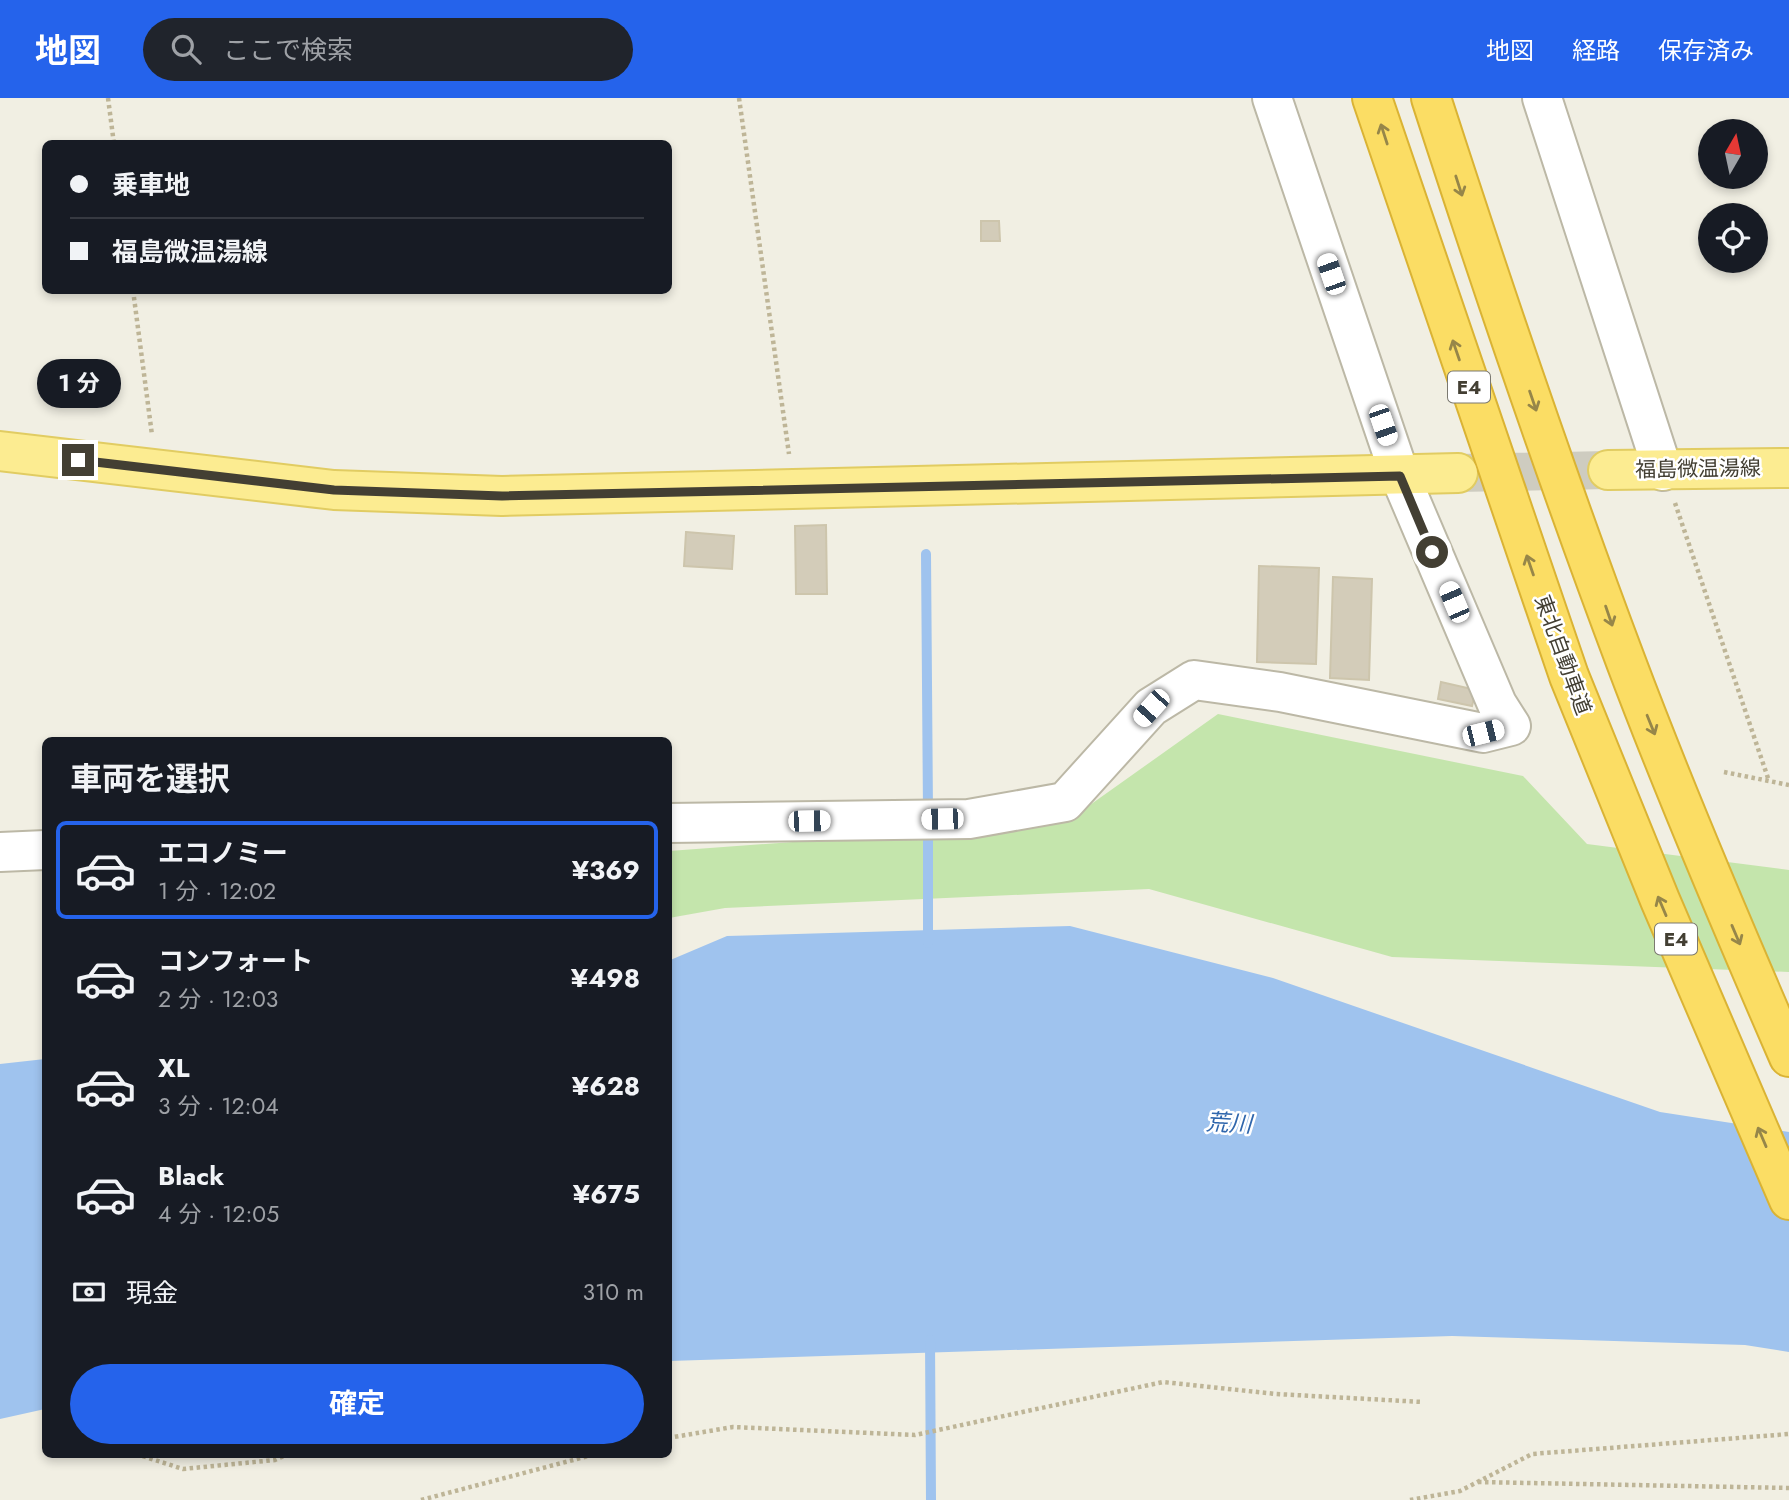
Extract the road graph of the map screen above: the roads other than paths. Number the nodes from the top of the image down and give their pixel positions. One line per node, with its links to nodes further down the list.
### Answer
1 (1272, 98): 10 (street)
2 (1372, 98): 15 (highway, 東北自動車道 / E4, one-way to 2)
3 (1431, 98): 14 (highway, E4, one-way to 14)
4 (1542, 98): 8 (street)
5 (0, 451): 10 (main road)
6 (1789, 468): 8 (main road, 福島微温湯線)
7 (1608, 470): 8 (main road, 福島微温湯線)
8 (1664, 471)
9 (1458, 473): 10 (main road)
10 (1400, 476): 11 (street)
11 (672, 823)
12 (42, 850): 13 (street)
13 (0, 852)
14 (1789, 1057)
15 (1789, 1200)

